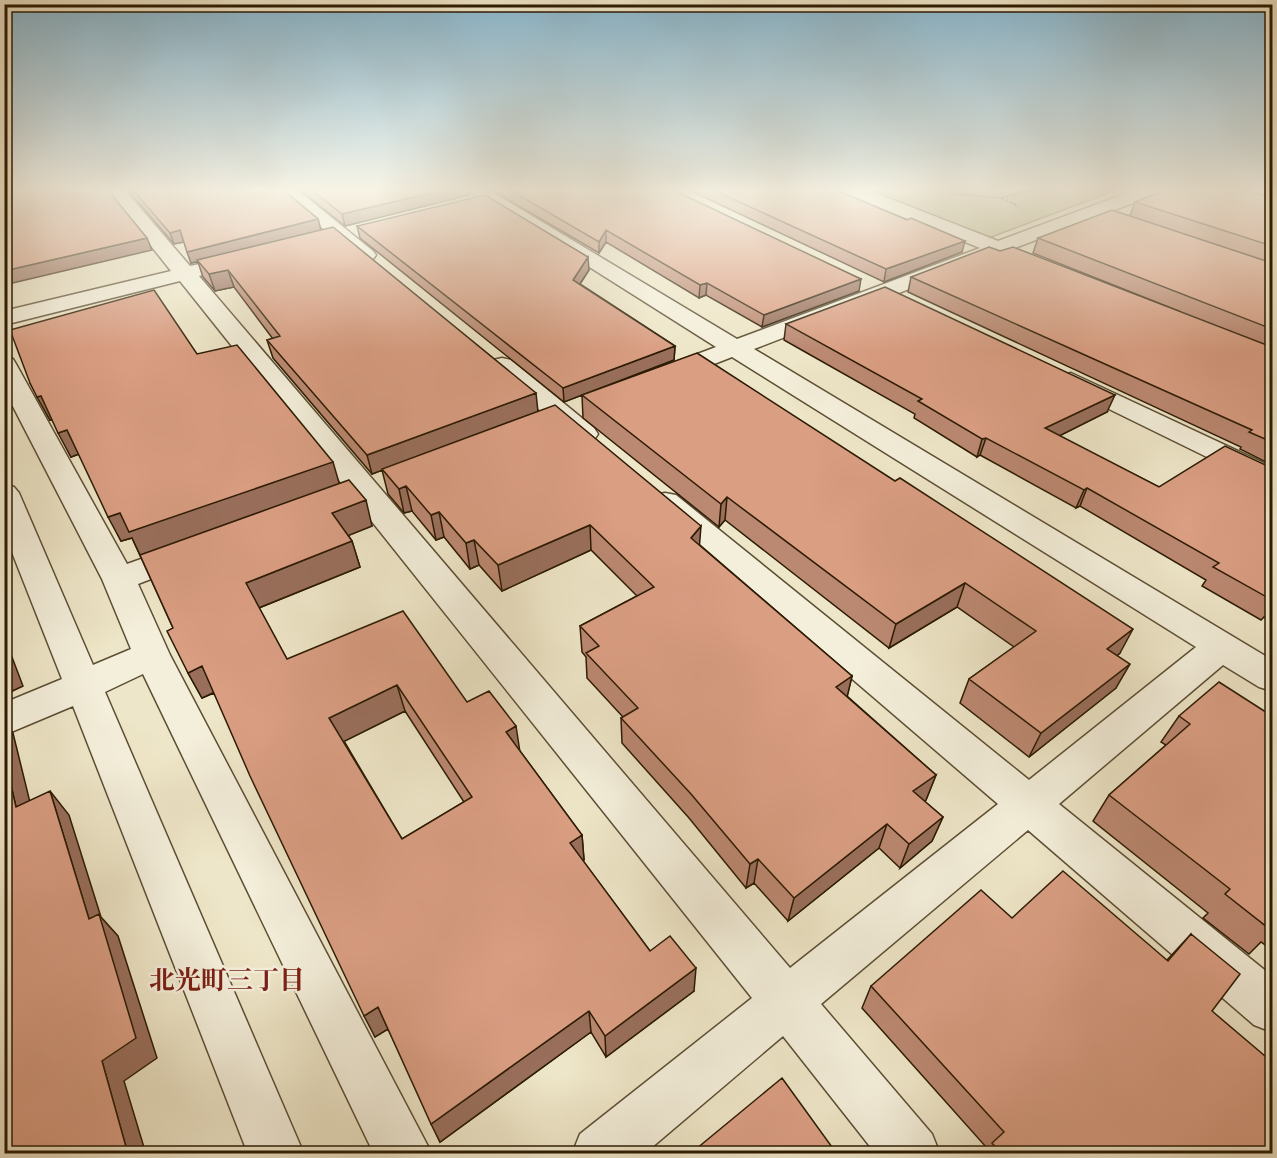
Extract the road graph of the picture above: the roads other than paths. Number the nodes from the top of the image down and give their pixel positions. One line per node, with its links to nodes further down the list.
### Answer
1 (174, 243): 8 (street)
2 (352, 243): 9 (street)
3 (557, 243): 15 (street)
4 (986, 243): 6 (street)
5 (1011, 243): 6 (street)
6 (998, 248): 7 (street); 11 (street)
7 (1030, 261)
8 (203, 269): 13 (street); 35 (street)
9 (387, 272)
10 (852, 276): 11 (street)
11 (884, 292): 12 (street); 15 (street)
12 (916, 307)
13 (4, 318)
14 (479, 347): 21 (street)
15 (734, 348): 18 (street); 29 (street)
16 (4, 364): 20 (street)
17 (1046, 369): 24 (street)
18 (637, 386)
19 (594, 402): 21 (street)
20 (15, 409): 28 (street)
21 (562, 415): 22 (street); 23 (street)
22 (529, 428)
23 (608, 453)
24 (1272, 478)
25 (644, 484): 34 (street)
26 (4, 493): 32 (street)
27 (218, 543): 28 (street)
28 (119, 579): 30 (street)
29 (1222, 646): 31 (street); 34 (street)
30 (152, 655): 32 (street); 38 (street)
31 (1272, 677)
32 (83, 685): 33 (street); 37 (street)
33 (4, 720)
34 (1026, 805): 35 (street); 36 (street)
35 (787, 1002): 39 (street); 40 (street)
36 (1272, 1007)
37 (276, 1154)
38 (404, 1154)
39 (600, 1154)
40 (912, 1154)

